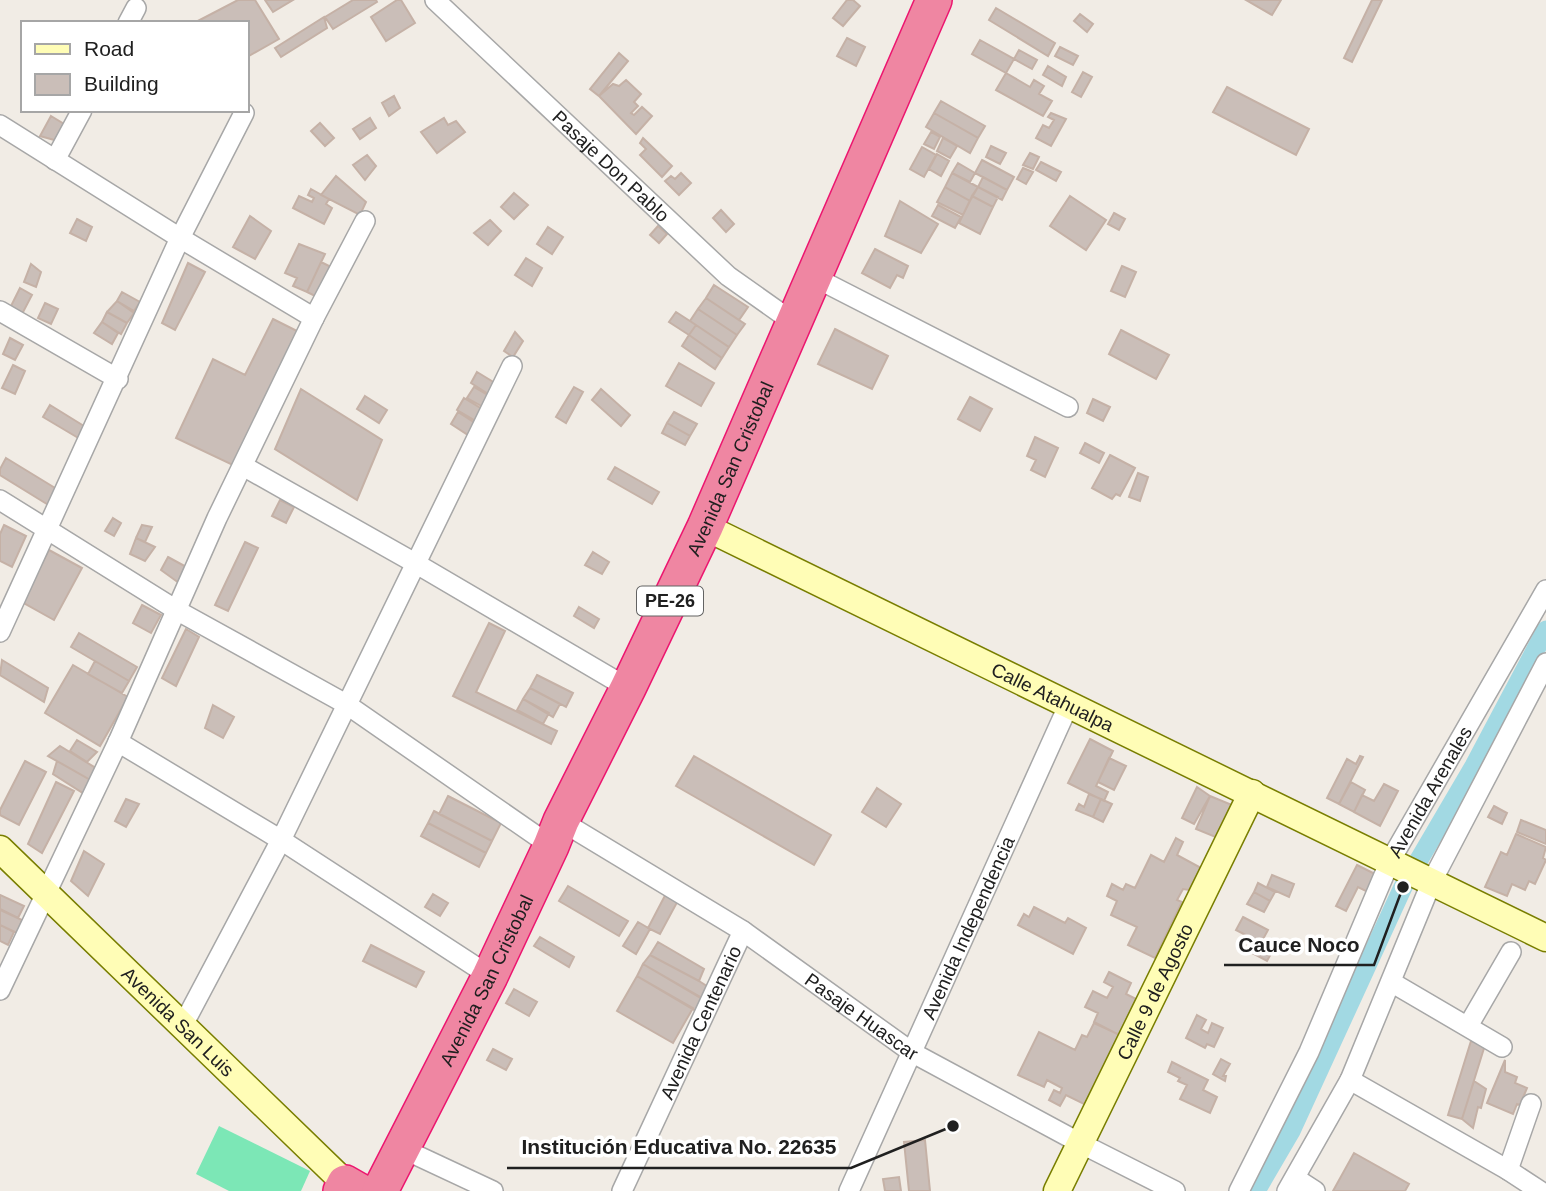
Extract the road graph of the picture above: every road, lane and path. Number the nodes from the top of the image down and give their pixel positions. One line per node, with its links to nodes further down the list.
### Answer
1 (435, 0): 12 (street, Pasaje Don Pablo)
2 (934, 0): 9 (highway, Avenida San Cristobal / PE-26)
3 (81, 112): 6 (street)
4 (244, 113): 8 (street)
5 (0, 125): 6 (street)
6 (55, 160): 8 (street)
7 (365, 221): 11 (street)
8 (180, 238): 11 (street); 14 (street)
9 (814, 277): 12 (highway, Avenida San Cristobal / PE-26); 15 (street)
10 (0, 311): 14 (street)
11 (314, 318): 16 (street)
12 (793, 322): 18 (highway, Avenida San Cristobal / PE-26)
13 (512, 366): 20 (street)
14 (118, 379): 19 (street)
15 (1068, 407)
16 (243, 466): 20 (street); 22 (street)
17 (0, 500): 19 (street, Pasaje Huascar)
18 (705, 527): 25 (highway, Avenida San Cristobal / PE-26); 27 (street, Calle Atahualpa)
19 (48, 530): 22 (street, Pasaje Huascar); 23 (street)
20 (415, 563): 25 (street); 26 (street)
21 (1546, 590): 33 (street, Avenida Arenales)
22 (178, 611): 26 (street, Pasaje Huascar); 28 (street)
23 (0, 632)
24 (1546, 663): 34 (street, Avenida Arenales)
25 (628, 688): 30 (highway, Avenida San Cristobal / PE-26)
26 (346, 704): 30 (street, Pasaje Huascar); 31 (street)
27 (1069, 704): 29 (street, Calle Atahualpa); 45 (street, Avenida Independencia)
28 (118, 742): 31 (street); 35 (street)
29 (1259, 797): 33 (street, Calle Atahualpa); 48 (street, Calle 9 de Agosto)
30 (556, 834): 36 (street, Pasaje Huascar); 39 (highway, Avenida San Cristobal / PE-26)
31 (281, 839): 39 (street); 42 (street)
32 (0, 849): 35 (street, Avenida San Luis)
33 (1394, 864): 34 (street, Calle Atahualpa); 60 (street, Avenida Arenales)
34 (1429, 880): 37 (street, Calle Atahualpa); 40 (street, Avenida Arenales)
35 (45, 892): 41 (street); 42 (street, Avenida San Luis)
36 (743, 931): 45 (street, Pasaje Huascar); 55 (street, Avenida Centenario)
37 (1546, 938)
38 (1511, 952): 43 (street)
39 (490, 975): 49 (highway, Avenida San Cristobal / PE-26)
40 (1391, 982): 43 (street); 46 (street, Avenida Arenales)
41 (0, 990)
42 (183, 1025): 52 (street, Avenida San Luis)
43 (1468, 1026): 44 (street)
44 (1502, 1047)
45 (913, 1053): 48 (street, Pasaje Huascar); 56 (street, Avenida Independencia)
46 (1350, 1080): 50 (street); 51 (street, Avenida Arenales)
47 (1531, 1104): 50 (street)
48 (1087, 1147): 57 (street, Calle 9 de Agosto); 58 (street, Calle 9 de Agosto); 59 (street, Pasaje Huascar)
49 (401, 1148): 53 (highway, Avenida San Cristobal / PE-26); 54 (street)
50 (1508, 1170): 62 (street)
51 (1291, 1184): 61 (street)
52 (349, 1188)
53 (380, 1191)
54 (493, 1191)
55 (622, 1191)
56 (849, 1191)
57 (1057, 1191)
58 (1075, 1191)
59 (1175, 1191)
60 (1239, 1191)
61 (1315, 1191)
62 (1540, 1191)

